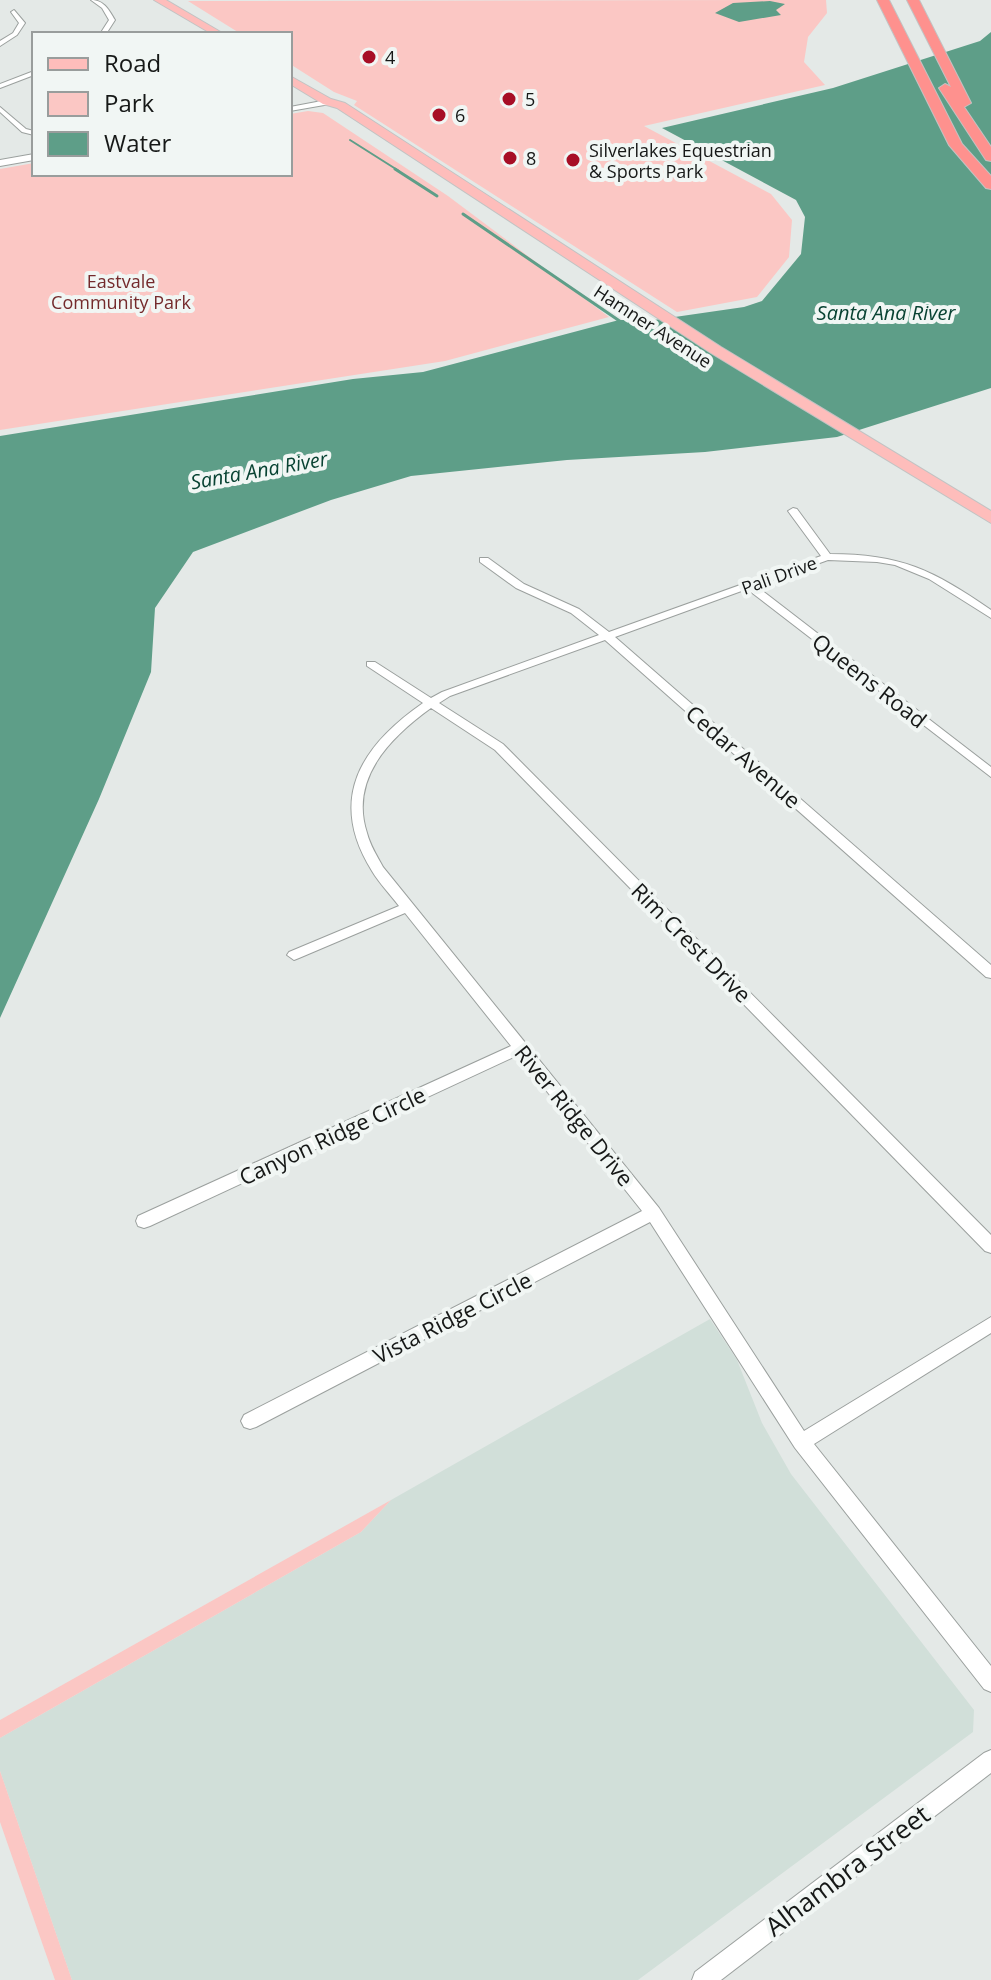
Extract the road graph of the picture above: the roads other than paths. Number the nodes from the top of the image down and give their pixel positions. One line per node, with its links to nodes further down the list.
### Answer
1 (94, 0): 9 (street)
2 (159, 0): 7 (main road)
3 (883, 0): 12 (highway)
4 (892, 0): 12 (highway)
5 (904, 0): 12 (highway)
6 (913, 0): 12 (highway)
7 (176, 4): 10 (main road)
8 (14, 12): 11 (street)
9 (104, 32)
10 (216, 32)
11 (0, 44)
12 (922, 48): 20 (highway); 22 (highway); 24 (highway); 25 (highway)
13 (32, 74): 15 (street)
14 (292, 80): 16 (main road, Hamner Avenue)
15 (0, 86)
16 (327, 102): 18 (street); 27 (main road, Hamner Avenue); 28 (main road, Hamner Avenue)
17 (0, 109): 19 (street)
18 (292, 109)
19 (32, 133)
20 (991, 145)
21 (32, 157): 23 (street)
22 (991, 157)
23 (0, 163)
24 (991, 172)
25 (991, 185)
26 (793, 511): 29 (street)
27 (991, 518)
28 (991, 535)
29 (827, 557): 31 (street, Pali Drive); 32 (street, Pali Drive)
30 (484, 560): 33 (street, Cedar Avenue)
31 (749, 586): 33 (street, Pali Drive); 36 (street, Queens Road)
32 (991, 615)
33 (607, 636): 35 (street, River Ridge Drive); 39 (street, Cedar Avenue)
34 (371, 664): 35 (street, Rim Crest Drive)
35 (430, 703): 37 (street, River Ridge Drive); 43 (street, Rim Crest Drive)
36 (991, 773)
37 (408, 907): 38 (street); 40 (street, River Ridge Drive)
38 (294, 955)
39 (991, 973)
40 (521, 1048): 41 (street, River Ridge Drive); 42 (street, Canyon Ridge Circle)
41 (653, 1213): 45 (street, Vista Ridge Circle); 46 (street, River Ridge Drive)
42 (144, 1221)
43 (991, 1246)
44 (991, 1324): 46 (street)
45 (250, 1421)
46 (801, 1442): 47 (street, River Ridge Drive)
47 (991, 1682)
48 (991, 1760): 49 (street, Alhambra Street)
49 (703, 1980)

